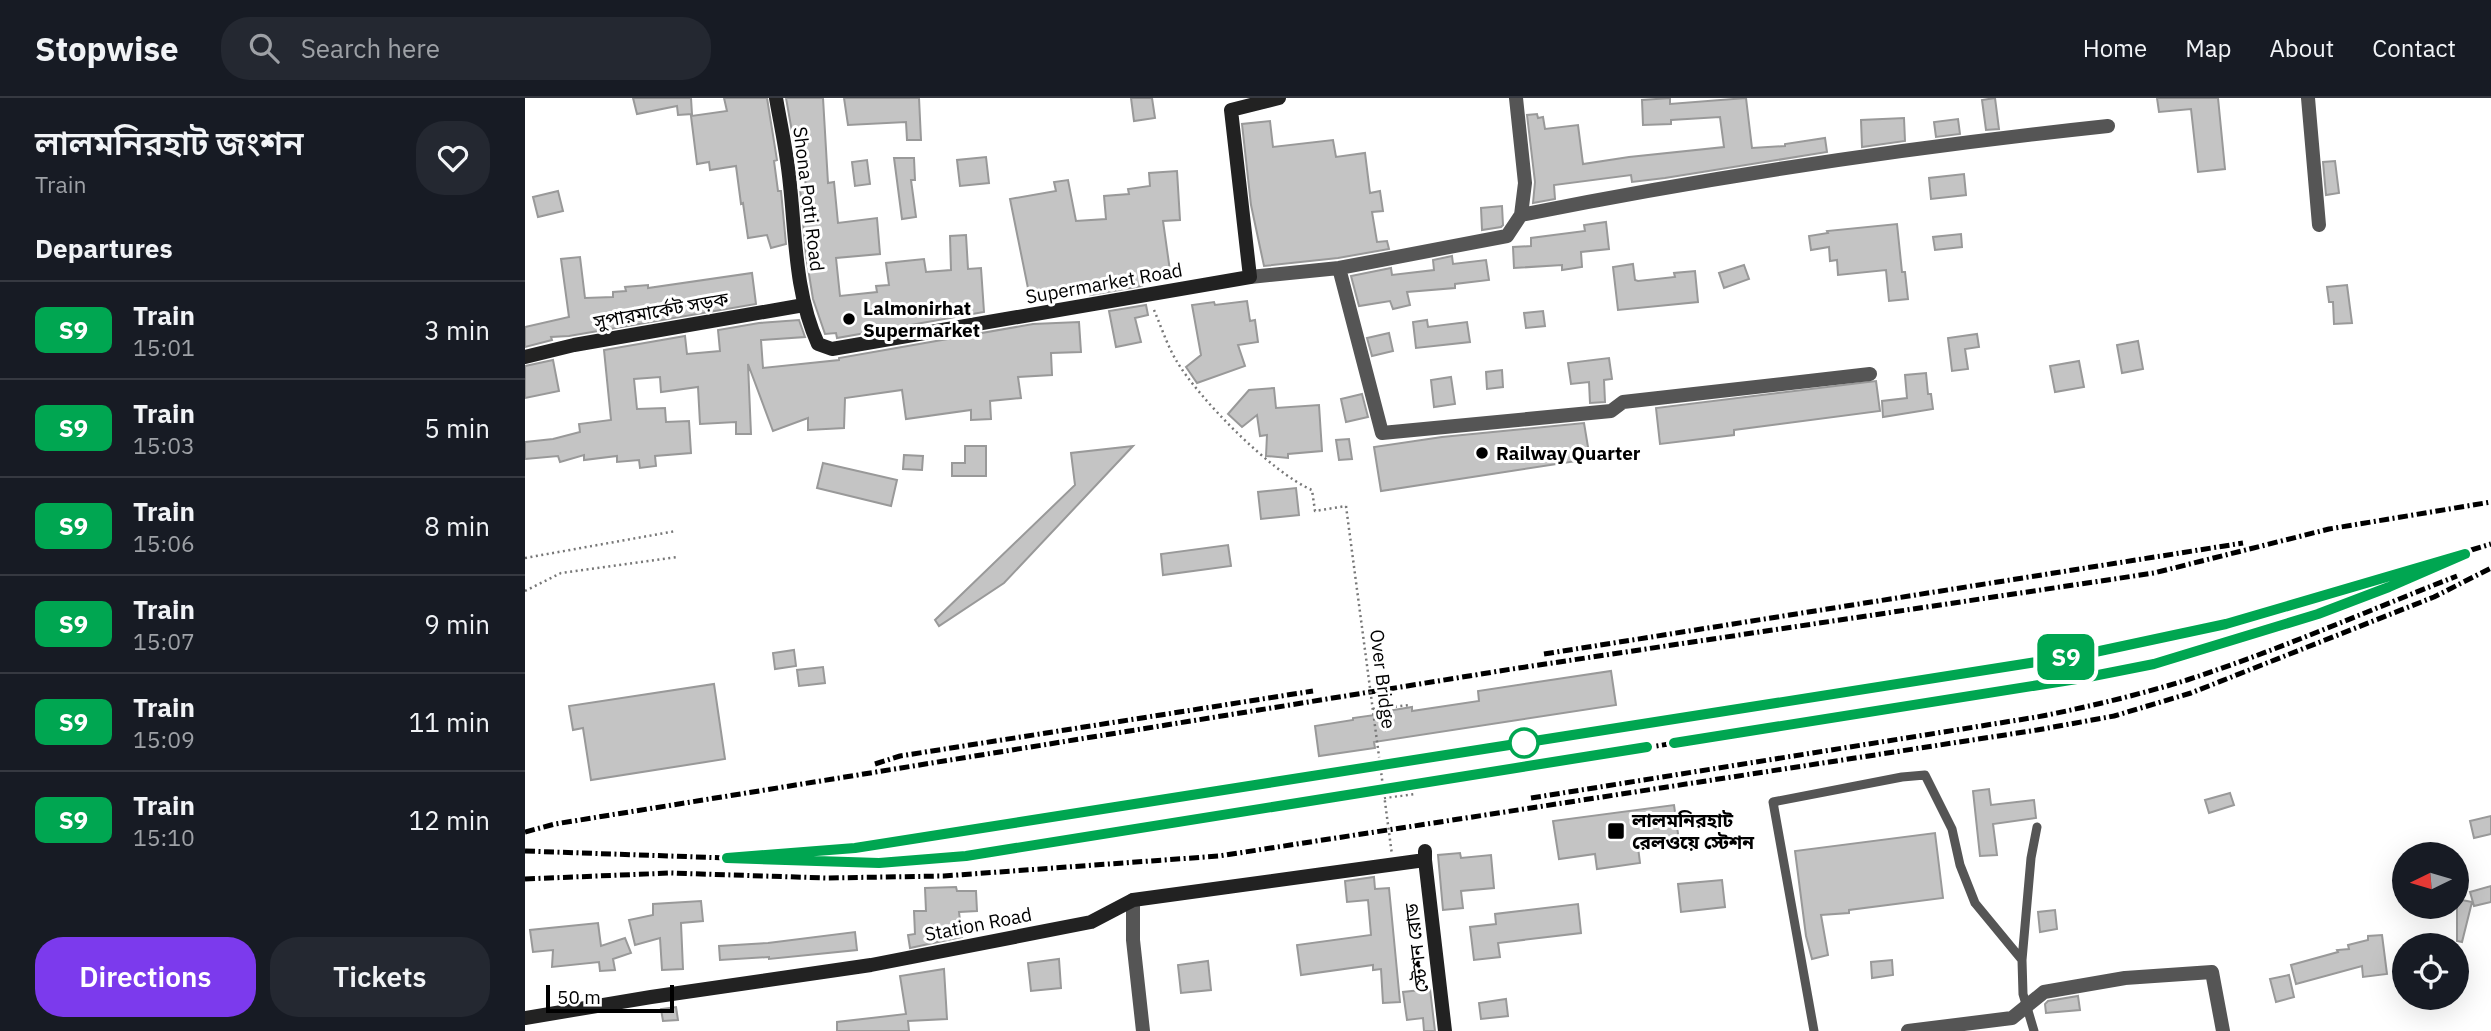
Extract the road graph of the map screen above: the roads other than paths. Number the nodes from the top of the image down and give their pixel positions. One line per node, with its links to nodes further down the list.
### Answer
1 (776, 98): 11 (main road, Shona Potti Road)
2 (1279, 98): 5 (main road)
3 (1516, 98): 7 (street)
4 (2308, 98): 8 (street)
5 (1255, 101): 10 (main road)
6 (2108, 126): 7 (street)
7 (1521, 215): 9 (street)
8 (2319, 225)
9 (1339, 268): 10 (street); 13 (street)
10 (1250, 276): 11 (main road, Supermarket Road)
11 (804, 305): 12 (main road, সুপারমার্কেট সড়ক)
12 (525, 358)
13 (1870, 374)
14 (2037, 827): 17 (lane)
15 (1425, 856): 16 (main road, Station Road); 21 (main road, স্টেশন রোড)
16 (1133, 900): 19 (main road, Station Road); 20 (street)
17 (2022, 960): 18 (lane); 22 (lane)
18 (2027, 1006): 23 (street); 24 (lane); 25 (street)
19 (525, 1018)
20 (1143, 1031)
21 (1444, 1031)
22 (1814, 1031)
23 (1908, 1031)
24 (2034, 1031)
25 (2223, 1031)

